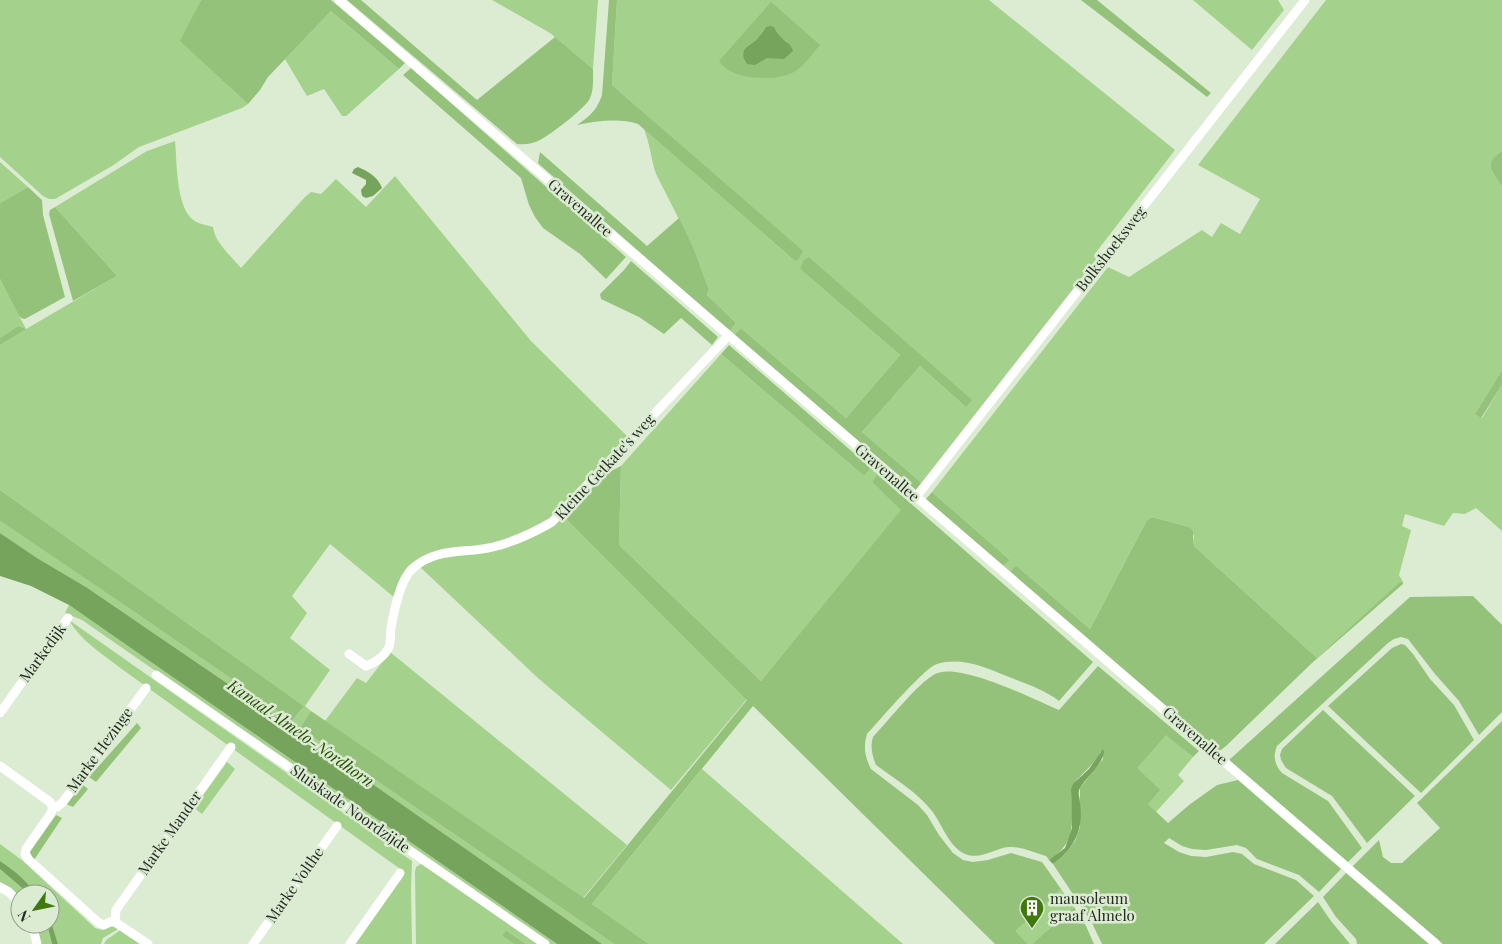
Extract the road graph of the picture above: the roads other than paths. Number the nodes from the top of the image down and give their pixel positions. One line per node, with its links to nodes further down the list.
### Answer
1 (340, 0): 3 (street, Gravenallee)
2 (1301, 1): 4 (street, Bolkshoeksweg)
3 (728, 336): 4 (street, Gravenallee); 6 (street, Kleine Getkate's weg)
4 (916, 497): 20 (street, Gravenallee)
5 (68, 618): 9 (street, Markedijk)
6 (349, 654)
7 (156, 675): 19 (street, Sluiskade Noordzijde)
8 (146, 688): 12 (street, Marke Hezinge)
9 (0, 713)
10 (231, 747): 15 (street, Marke Mander)
11 (0, 766): 12 (street)
12 (53, 808): 15 (street, Marke Hezinge)
13 (337, 826): 17 (street, Marke Volthe)
14 (400, 873): 18 (street)
15 (115, 922): 16 (street)
16 (148, 944)
17 (253, 944)
18 (350, 944)
19 (545, 944)
20 (1436, 944)

